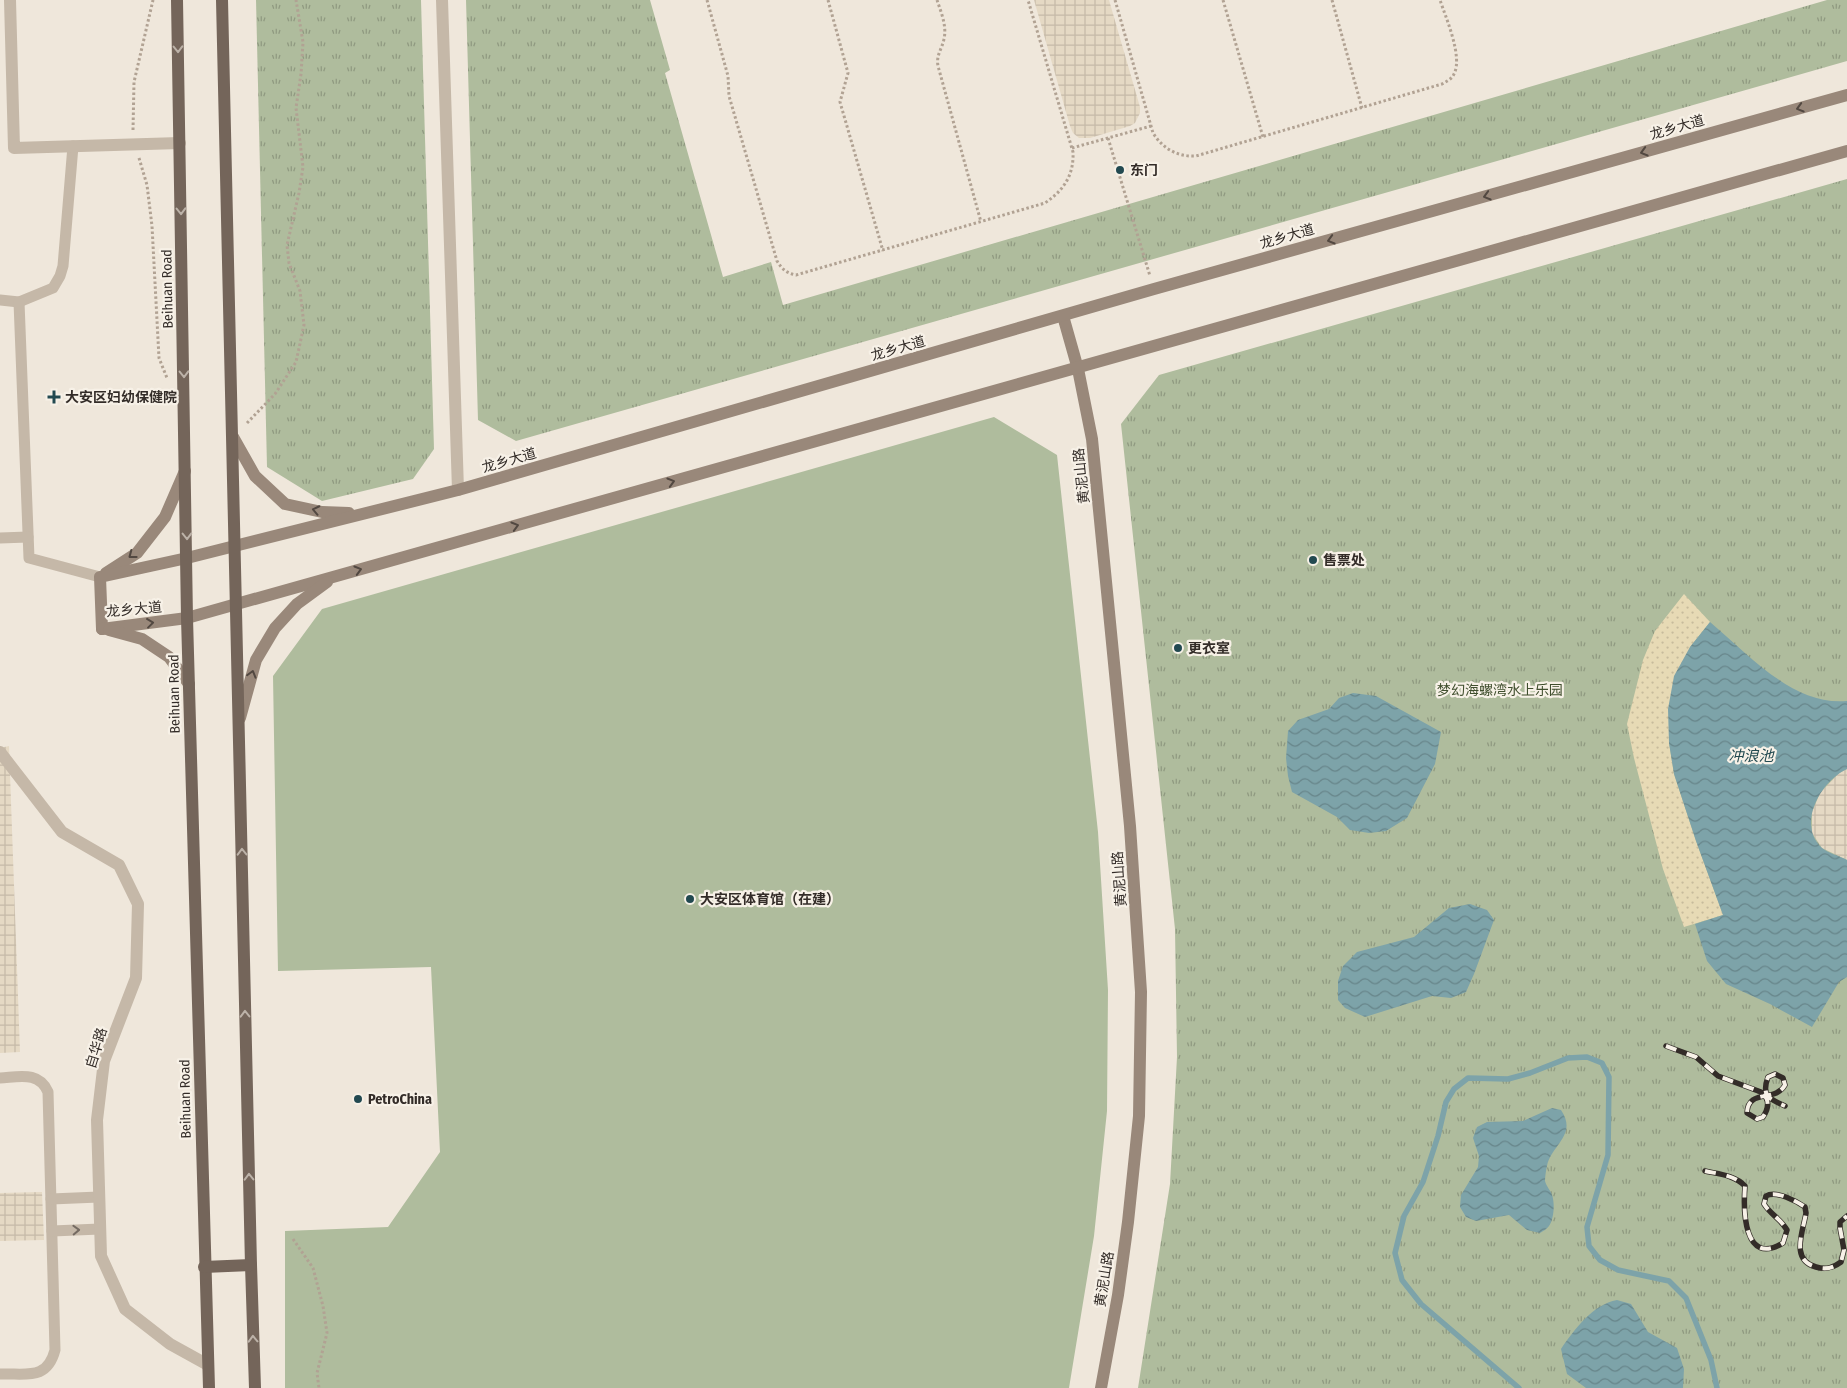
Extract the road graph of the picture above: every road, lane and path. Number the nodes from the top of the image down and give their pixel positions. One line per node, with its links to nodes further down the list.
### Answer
1 (10, 0): 22 (street)
2 (153, 0): 21 (path)
3 (177, 0): 20 (main road, Beihuan Road, one-way to 20)
4 (222, 0): 33 (main road)
5 (296, 0): 33 (path)
6 (442, 0): 35 (street)
7 (706, 0): 26 (path)
8 (828, 0): 26 (path)
9 (937, 0): 25 (path)
10 (1028, 0): 23 (path)
11 (1115, 0): 17 (path)
12 (1223, 0): 18 (path)
13 (1332, 0): 16 (path)
14 (1440, 0): 16 (path)
15 (1847, 95): 27 (main road, 龙乡大道, one-way to 27)
16 (1362, 108): 18 (path)
17 (1151, 126): 18 (path); 19 (path)
18 (1263, 137)
19 (1108, 138): 23 (path); 27 (path)
20 (180, 142): 21 (street); 32 (main road, Beihuan Road, one-way to 32)
21 (134, 144): 22 (street); 32 (path)
22 (73, 146): 29 (lane)
23 (1072, 148): 25 (path)
24 (1847, 151): 31 (main road, 龙乡大道)
25 (982, 222): 26 (path)
26 (883, 251)
27 (1154, 289): 30 (main road, 龙乡大道)
28 (0, 300): 29 (lane)
29 (19, 302): 37 (lane)
30 (1063, 316): 31 (main road, 黄泥山路); 35 (main road, 龙乡大道)
31 (1078, 369): 41 (main road, 龙乡大道, one-way to 31); 62 (main road, 黄泥山路)
32 (184, 391): 34 (main road, Beihuan Road)
33 (233, 437): 36 (main road, one-way to 33); 39 (main road)
34 (185, 471): 40 (main road, Beihuan Road, one-way to 40); 42 (main road, one-way to 42)
35 (458, 490): 36 (main road, 龙乡大道)
36 (364, 514): 39 (main road, 龙乡大道)
37 (28, 537): 38 (lane); 42 (lane)
38 (0, 538)
39 (235, 545): 40 (main road, 龙乡大道); 43 (main road)
40 (187, 558): 42 (main road, 龙乡大道); 44 (main road, Beihuan Road)
41 (336, 576): 43 (main road, 龙乡大道); 47 (main road, one-way to 41)
42 (100, 577): 45 (main road, 龙乡大道)
43 (236, 605): 44 (main road, 龙乡大道); 47 (main road)
44 (188, 618): 45 (main road, 龙乡大道, one-way to 44); 46 (main road, Beihuan Road)
45 (102, 629): 46 (main road)
46 (189, 684): 56 (main road, Beihuan Road)
47 (239, 721): 55 (main road, one-way to 47)
48 (0, 752): 50 (street, 自华路)
49 (0, 1078): 51 (lane)
50 (99, 1197): 51 (lane); 52 (street, 自华路)
51 (51, 1199): 53 (lane)
52 (100, 1229): 53 (lane, one-way to 52); 57 (street, 自华路)
53 (52, 1231): 58 (lane)
54 (293, 1239): 61 (path)
55 (251, 1265): 56 (main road); 60 (main road, one-way to 55)
56 (204, 1267): 57 (main road, Beihuan Road)
57 (208, 1365): 59 (main road, Beihuan Road)
58 (0, 1374)
59 (209, 1388)
60 (255, 1388)
61 (319, 1388)
62 (1101, 1388)

